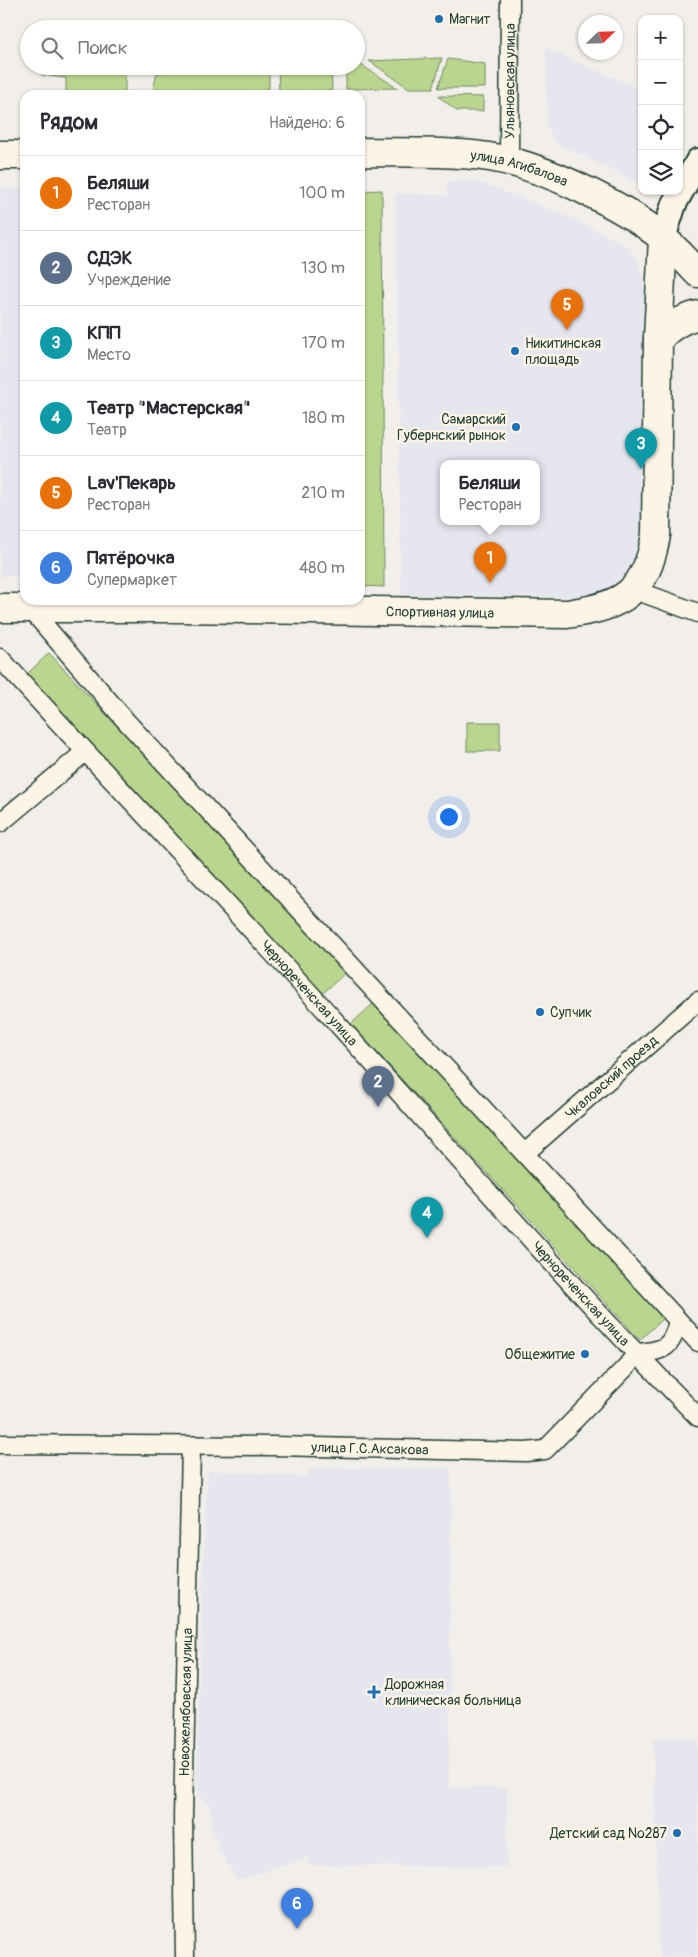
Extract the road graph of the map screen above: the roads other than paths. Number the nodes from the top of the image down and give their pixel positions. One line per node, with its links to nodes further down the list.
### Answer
1 (510, 0): 5 (street, Ульяновская улица)
2 (365, 152): 5 (main road, улица Агибалова)
3 (0, 155): 4 (main road)
4 (20, 155)
5 (509, 161): 7 (main road, улица Агибалова)
6 (698, 161): 7 (street)
7 (663, 238): 8 (main road, улица Агибалова); 10 (main road)
8 (698, 273)
9 (698, 315): 10 (main road)
10 (658, 338): 11 (main road)
11 (634, 590): 12 (main road, Спортивная улица); 14 (street)
12 (29, 607): 13 (main road, Спортивная улица); 19 (street)
13 (0, 608)
14 (698, 613)
15 (0, 658): 16 (street, Чернореченская улица)
16 (85, 752): 17 (street); 22 (street, Чернореченская улица)
17 (0, 824)
18 (698, 1001): 19 (street, Чкаловский проезд)
19 (525, 1153): 20 (street)
20 (678, 1321): 21 (street); 22 (street)
21 (698, 1342)
22 (637, 1353): 23 (street, Чернореченская улица); 25 (street, улица Г.С.Аксакова)
23 (698, 1417)
24 (0, 1444): 25 (street, улица Г.С.Аксакова)
25 (191, 1447): 26 (street, Новожелябовская улица)
26 (185, 1957)

